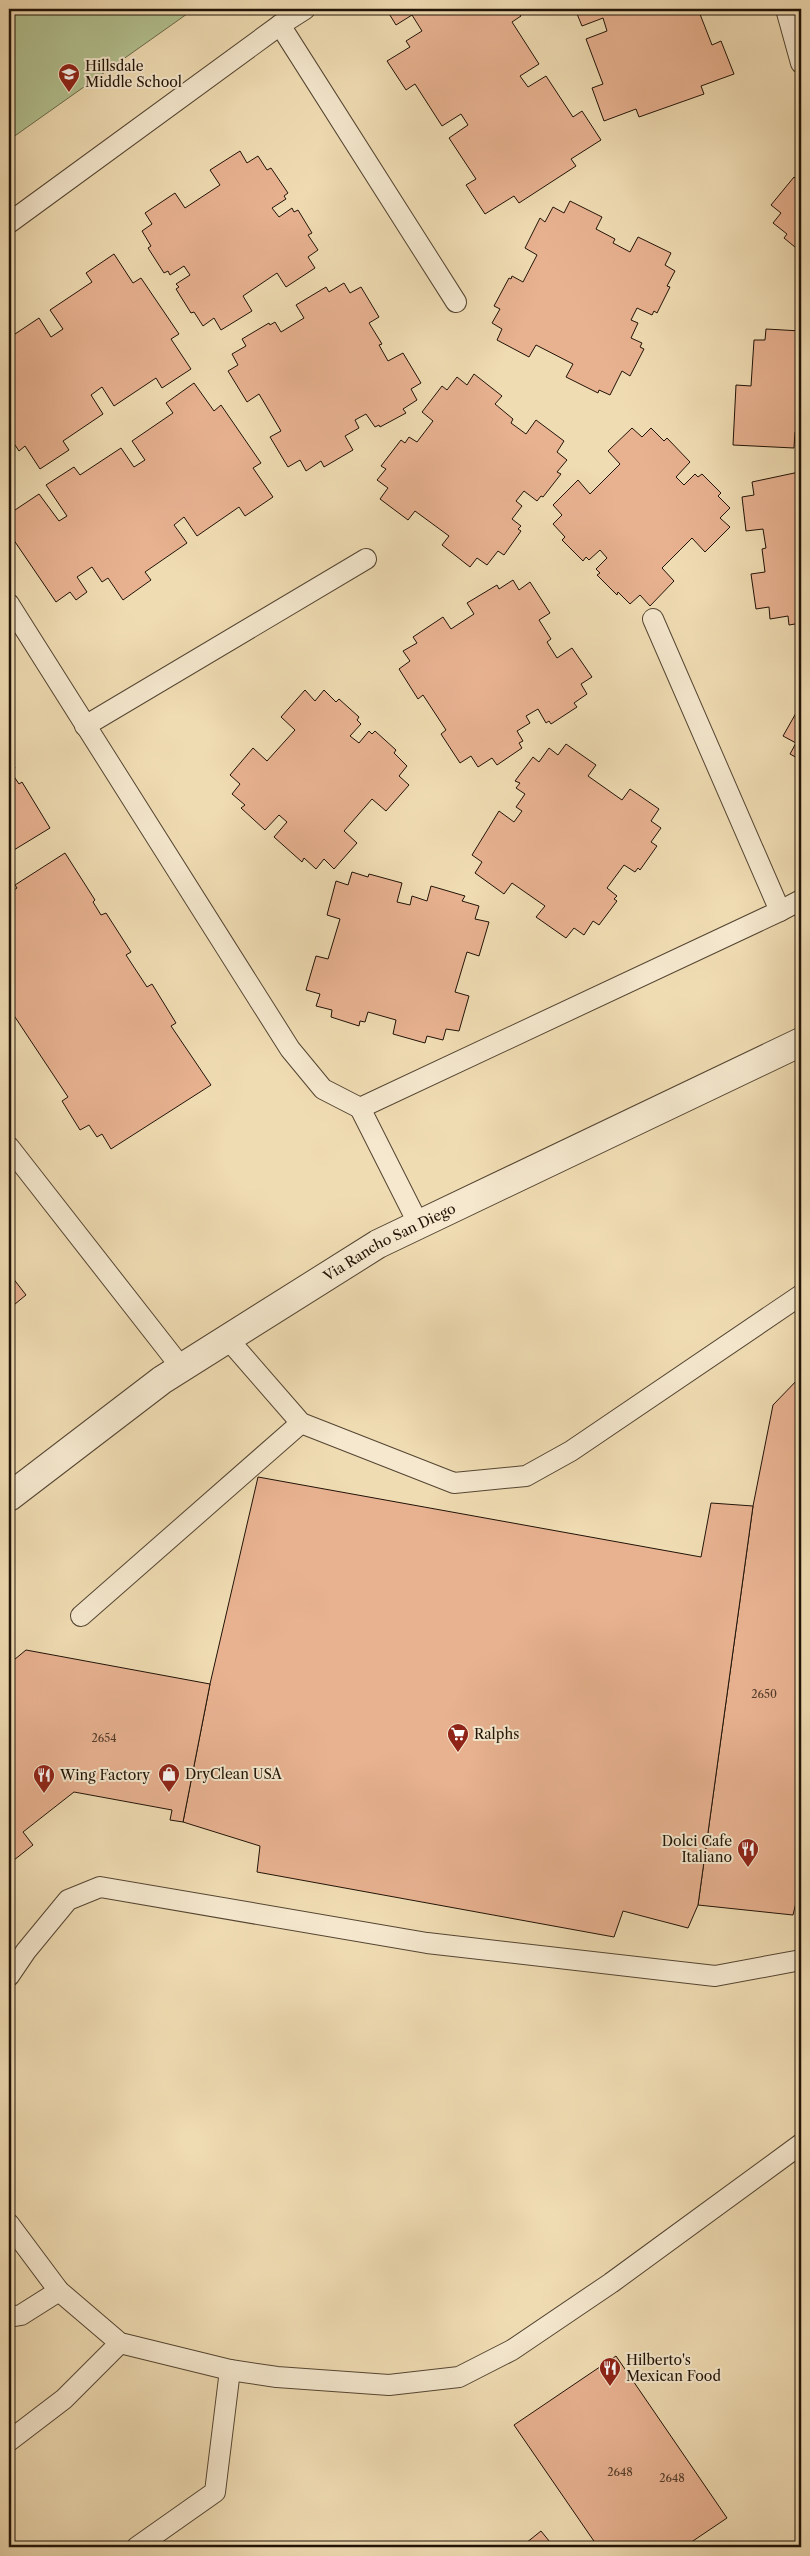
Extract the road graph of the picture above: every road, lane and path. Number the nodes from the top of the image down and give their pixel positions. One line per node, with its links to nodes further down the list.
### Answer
1 (305, 9): 3 (lane)
2 (786, 9): 4 (lane)
3 (280, 25): 5 (lane); 6 (lane)
4 (801, 63)
5 (9, 224)
6 (456, 302)
7 (366, 559): 10 (lane)
8 (9, 604): 10 (lane)
9 (653, 619): 12 (lane)
10 (85, 726): 14 (lane)
11 (801, 900): 12 (lane)
12 (780, 911): 14 (lane)
13 (801, 1042): 16 (street, Via Rancho San Diego)
14 (360, 1108): 16 (lane)
15 (9, 1147): 19 (lane)
16 (419, 1224): 18 (street, Via Rancho San Diego)
17 (801, 1295): 20 (lane)
18 (227, 1338): 19 (street, Via Rancho San Diego); 20 (lane)
19 (182, 1367): 21 (street, Via Rancho San Diego)
20 (301, 1423): 22 (lane)
21 (9, 1497)
22 (81, 1616)
23 (801, 1960): 24 (lane)
24 (9, 1976)
25 (801, 2144): 30 (lane)
26 (9, 2224): 27 (lane)
27 (59, 2291): 28 (lane); 29 (lane)
28 (13, 2318)
29 (120, 2342): 30 (lane); 31 (lane)
30 (230, 2370): 32 (lane)
31 (9, 2441)
32 (137, 2547)

